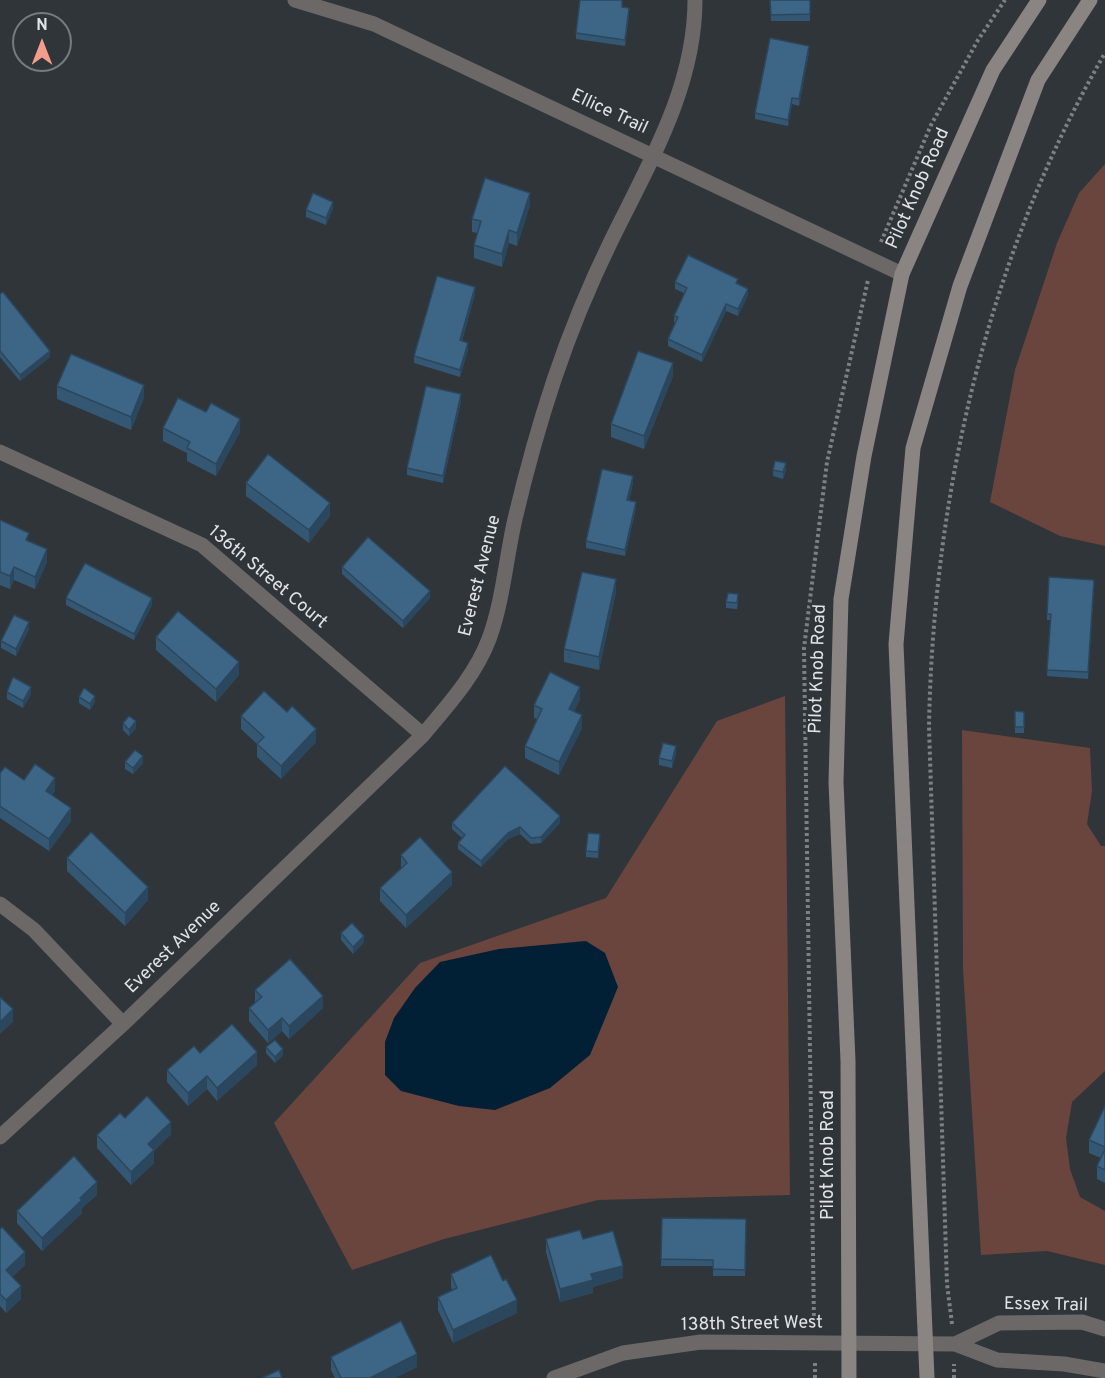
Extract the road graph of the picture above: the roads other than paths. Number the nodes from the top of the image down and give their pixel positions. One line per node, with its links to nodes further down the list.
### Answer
1 (295, 0): 5 (street, Ellice Trail)
2 (695, 0): 5 (street, Everest Avenue)
3 (1039, 0): 6 (main road, Pilot Knob Road)
4 (1090, 0): 14 (main road)
5 (654, 156): 6 (street, Ellice Trail); 8 (street, Everest Avenue)
6 (902, 274): 13 (main road, Pilot Knob Road)
7 (0, 452): 8 (street, 136th Street Court)
8 (423, 735): 10 (street, Everest Avenue)
9 (0, 904): 10 (street)
10 (123, 1024): 11 (street, Everest Avenue)
11 (0, 1137)
12 (1105, 1329): 15 (street, Essex Trail)
13 (848, 1344): 14 (street, Essex Trail); 17 (street, 138th Street West); 18 (main road, Pilot Knob Road)
14 (926, 1344): 15 (street, Essex Trail); 19 (main road)
15 (955, 1344): 16 (street, Essex Trail)
16 (1105, 1371)
17 (554, 1378)
18 (849, 1378)
19 (927, 1378)

